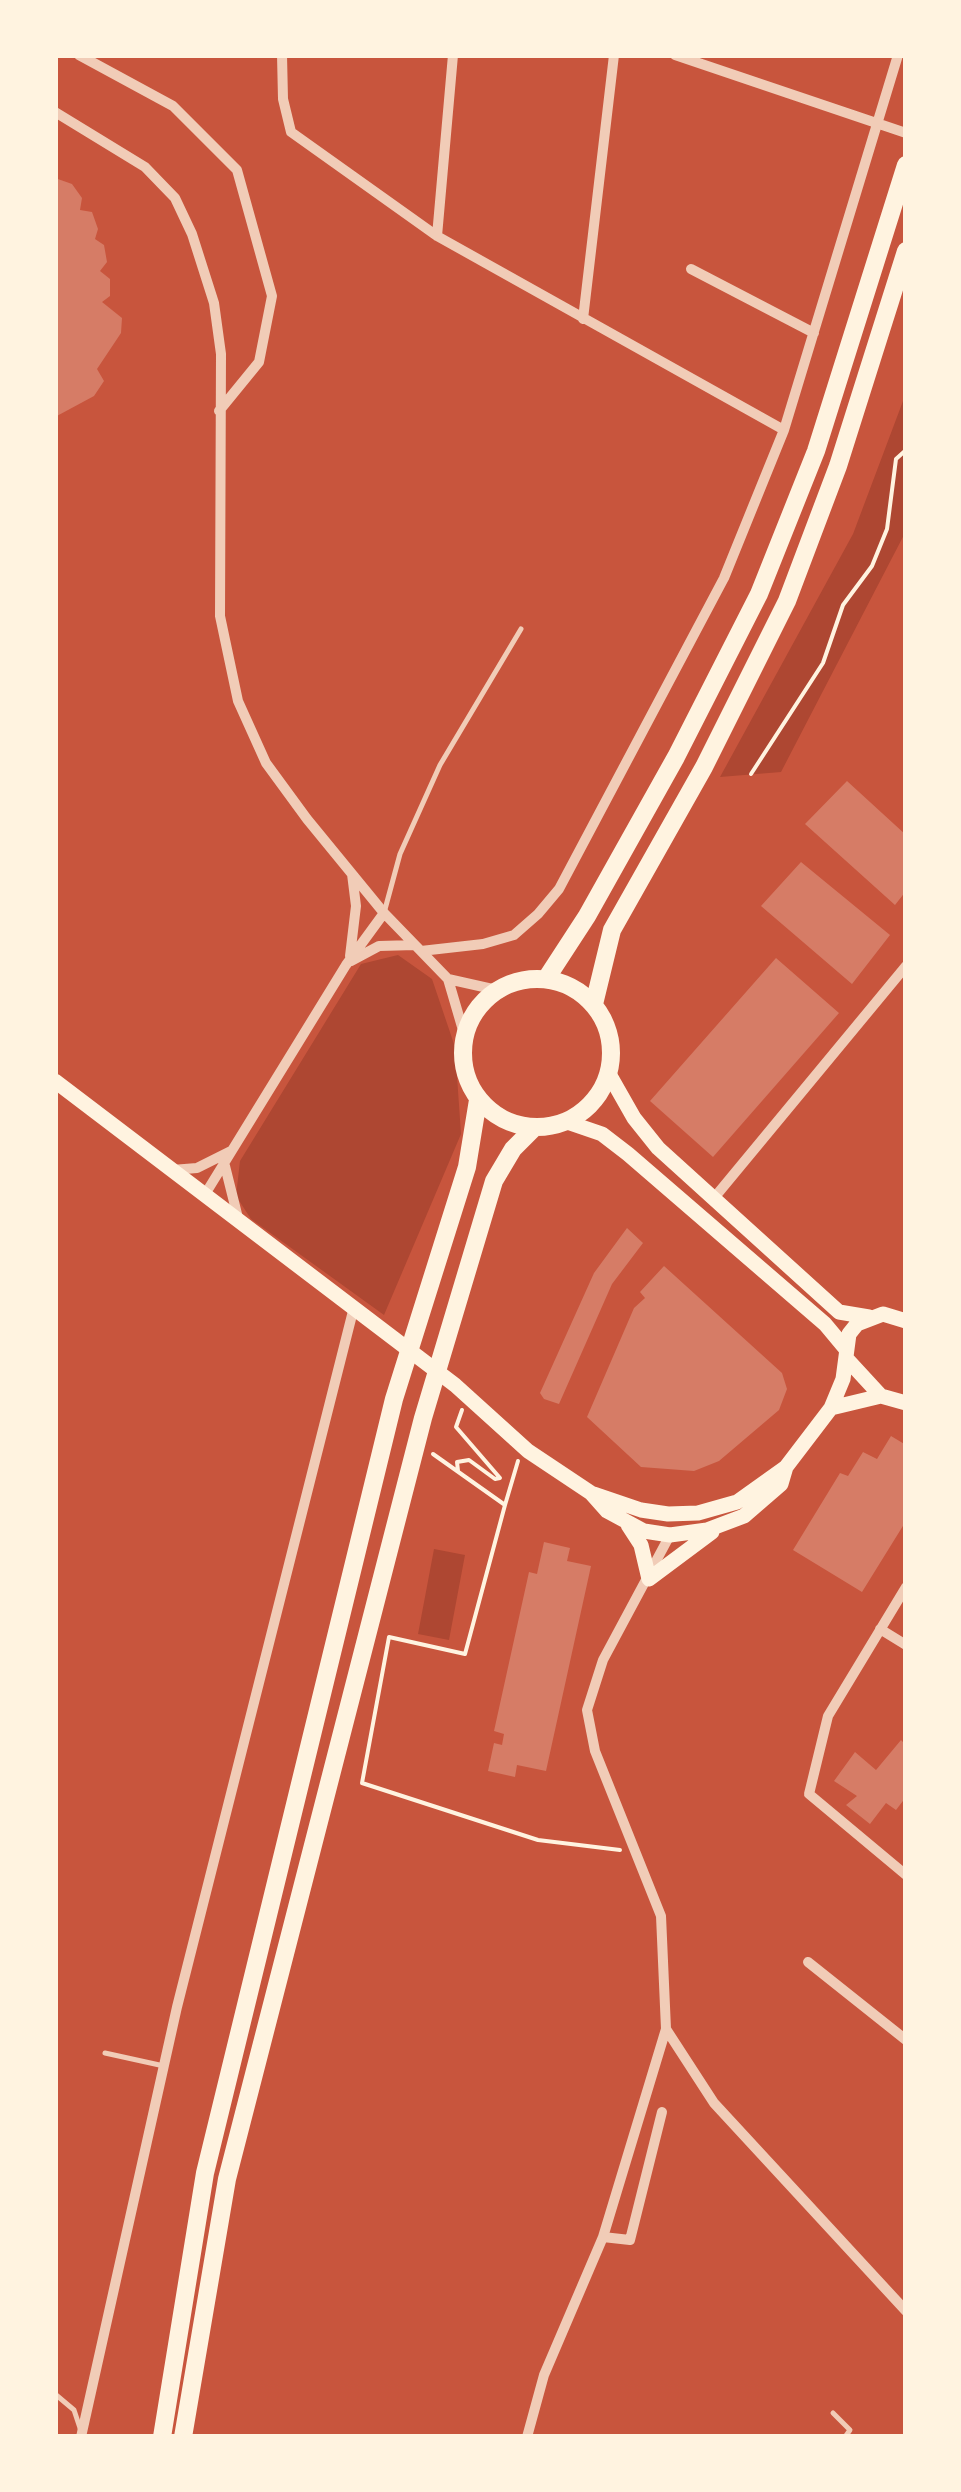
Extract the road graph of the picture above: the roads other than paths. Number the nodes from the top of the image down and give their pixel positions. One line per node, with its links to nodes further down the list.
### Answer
1 (79, 55): 16 (street)
2 (282, 55): 11 (street)
3 (453, 55): 11 (street)
4 (614, 55): 14 (street)
5 (675, 55): 8 (street)
6 (898, 55): 8 (street)
7 (55, 112): 16 (street)
8 (878, 124): 9 (street); 15 (street)
9 (906, 134)
10 (904, 174): 25 (main road)
11 (437, 236): 14 (street)
12 (906, 251): 27 (main road)
13 (691, 268): 15 (street)
14 (583, 319): 17 (street)
15 (814, 333): 17 (street)
16 (218, 412): 19 (street)
17 (784, 430): 21 (street)
18 (520, 629): 20 (lane)
19 (352, 873): 20 (street); 22 (street)
20 (384, 912): 21 (street); 22 (street)
21 (418, 948): 22 (street); 24 (street)
22 (349, 962): 34 (street)
23 (906, 966): 38 (street)
24 (448, 979): 26 (street); 28 (street)
25 (546, 979): 26 (main road); 27 (main road)
26 (498, 990): 28 (main road)
27 (594, 1004): 29 (main road)
28 (465, 1037): 31 (main road)
29 (609, 1074): 32 (main road); 38 (main road)
30 (55, 1081): 36 (main road)
31 (478, 1100): 33 (main road); 68 (main road)
32 (566, 1122): 33 (main road); 43 (main road)
33 (534, 1128): 69 (main road)
34 (232, 1151): 35 (street); 36 (street)
35 (225, 1166): 37 (street); 39 (street)
36 (170, 1170): 37 (main road)
37 (204, 1197): 39 (main road)
38 (714, 1198): 41 (main road)
39 (240, 1226): 40 (main road)
40 (353, 1312): 49 (main road); 61 (street)
41 (869, 1317): 42 (main road); 43 (main road)
42 (906, 1321)
43 (846, 1353): 44 (main road); 46 (main road)
44 (881, 1396): 45 (main road); 46 (main road)
45 (906, 1404)
46 (832, 1408): 47 (main road)
47 (786, 1467): 48 (main road); 50 (main road)
48 (751, 1494): 49 (main road); 51 (main road)
49 (629, 1514): 51 (main road); 52 (main road)
50 (722, 1525): 51 (main road); 52 (main road)
51 (670, 1535): 52 (street)
52 (649, 1579): 58 (street)
53 (906, 1587): 54 (street)
54 (880, 1629): 55 (street); 56 (street)
55 (906, 1645)
56 (906, 1876)
57 (808, 1962): 59 (street)
58 (666, 2029): 63 (street); 64 (street)
59 (906, 2040)
60 (105, 2052): 61 (lane)
61 (164, 2066): 67 (street)
62 (662, 2112): 63 (street)
63 (603, 2237): 70 (street)
64 (906, 2311)
65 (55, 2394): 67 (lane)
66 (833, 2413): 71 (lane)
67 (81, 2435)
68 (162, 2437)
69 (183, 2437)
70 (527, 2437)
71 (845, 2437)

